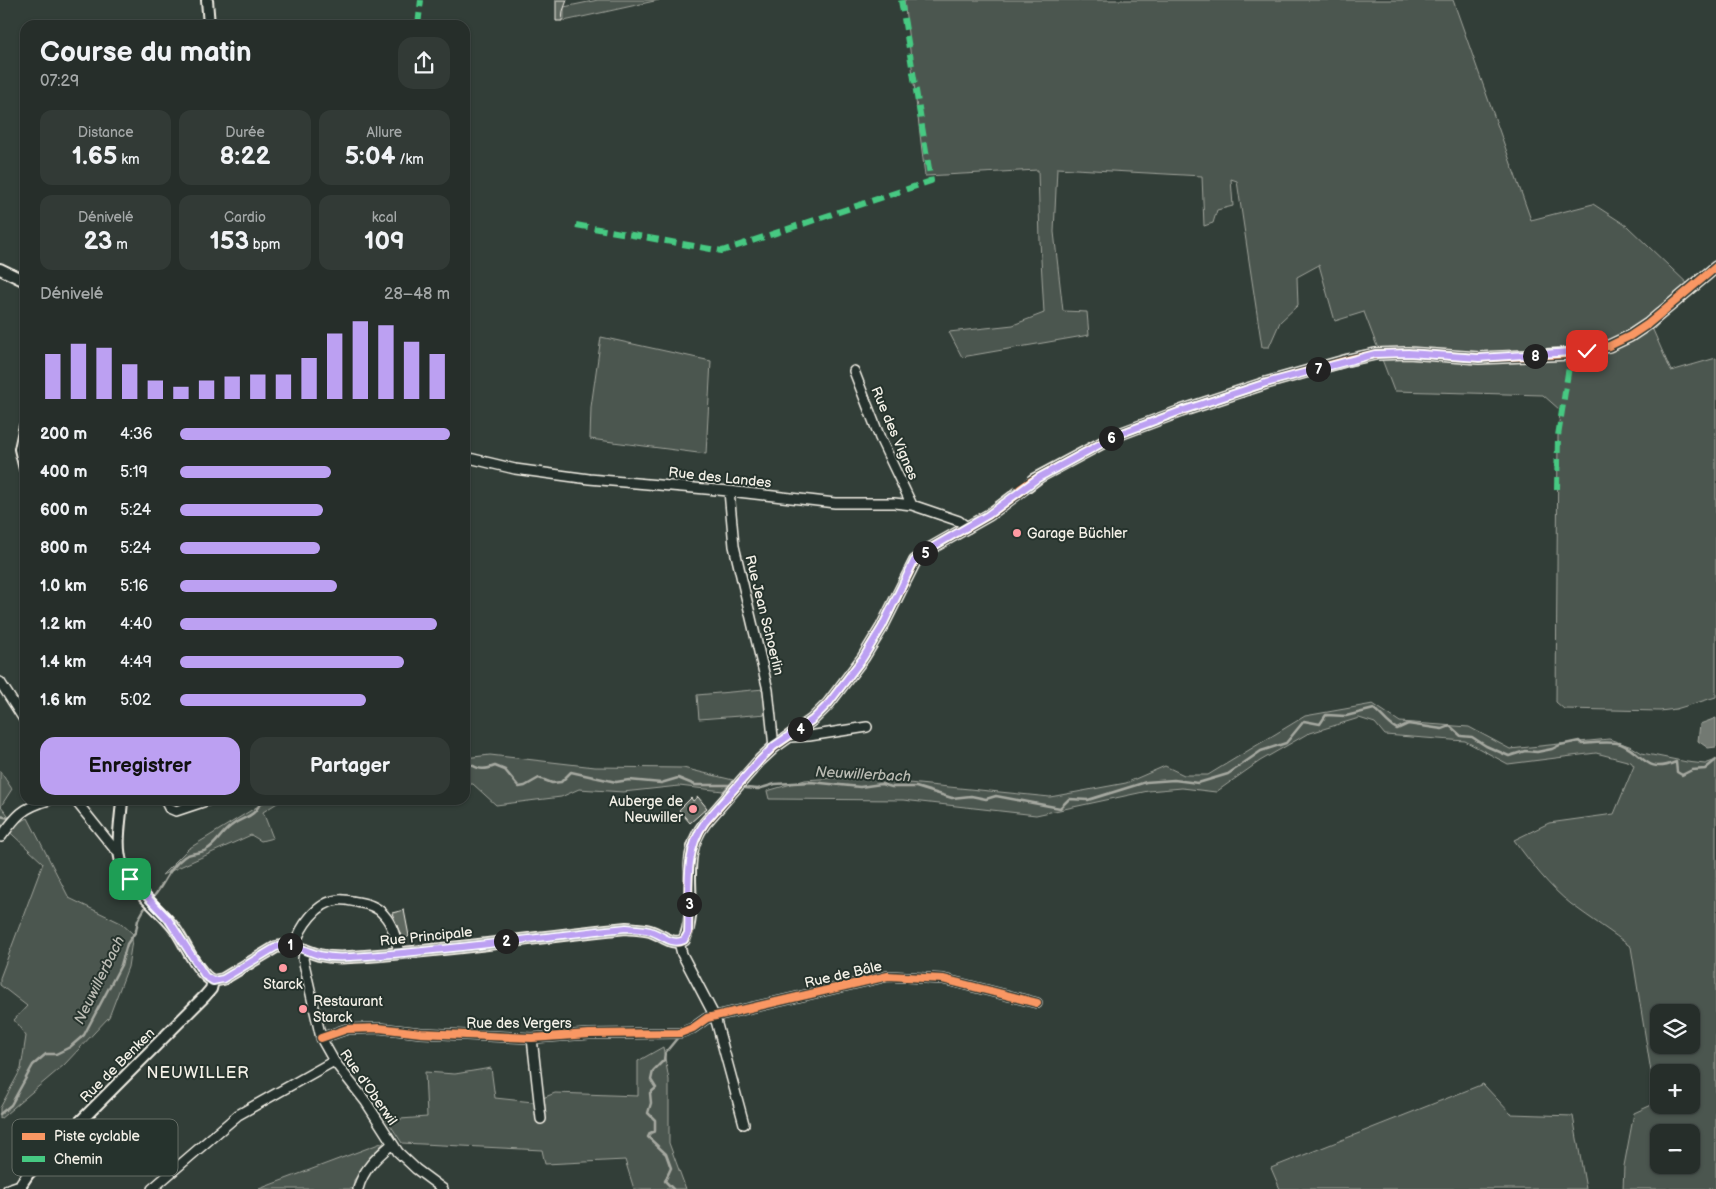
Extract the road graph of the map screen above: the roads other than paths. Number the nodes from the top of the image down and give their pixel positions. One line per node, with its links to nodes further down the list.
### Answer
1 (207, 0): 2 (street)
2 (209, 20)
3 (1716, 267): 10 (street)
4 (0, 270): 5 (street)
5 (20, 279)
6 (854, 371): 9 (street, Rue des Vignes)
7 (470, 458): 8 (street, Rue des Landes)
8 (729, 491): 9 (street, Rue des Landes); 15 (street, Rue Jean Schoerlin)
9 (912, 505): 10 (street, Rue des Landes)
10 (968, 528): 14 (street)
11 (0, 682): 12 (street)
12 (20, 713)
13 (867, 727): 14 (street)
14 (790, 736): 15 (street)
15 (774, 746): 23 (street)
16 (35, 805): 21 (street)
17 (79, 805): 22 (street)
18 (122, 805): 22 (street)
19 (168, 805): 20 (street)
20 (194, 805)
21 (1, 837)
22 (119, 852): 26 (street)
23 (679, 942): 25 (street, Rue Principale); 28 (street)
24 (300, 947): 25 (street, Rue Principale); 25 (street); 26 (street, Rue Principale); 29 (street, Rue d'Oberwil)
25 (399, 954)
26 (213, 981): 32 (street, Rue de Benken)
27 (1037, 1003): 28 (street, Rue de Bâle)
28 (715, 1017): 30 (street, Rue des Vergers); 34 (street)
29 (322, 1038): 30 (street, Rue des Vergers); 31 (street, Rue d'Oberwil)
30 (532, 1038): 33 (street)
31 (334, 1061): 35 (street, Rue d'Oberwil); 36 (street)
32 (83, 1119)
33 (541, 1119)
34 (744, 1124)
35 (392, 1144): 42 (street); 43 (street, Rue d'Oberwil)
36 (178, 1167)
37 (27, 1176): 39 (street, Rue de Benken)
38 (167, 1176): 41 (street)
39 (20, 1188): 40 (street)
40 (8, 1189)
41 (152, 1189)
42 (358, 1189)
43 (443, 1189)

